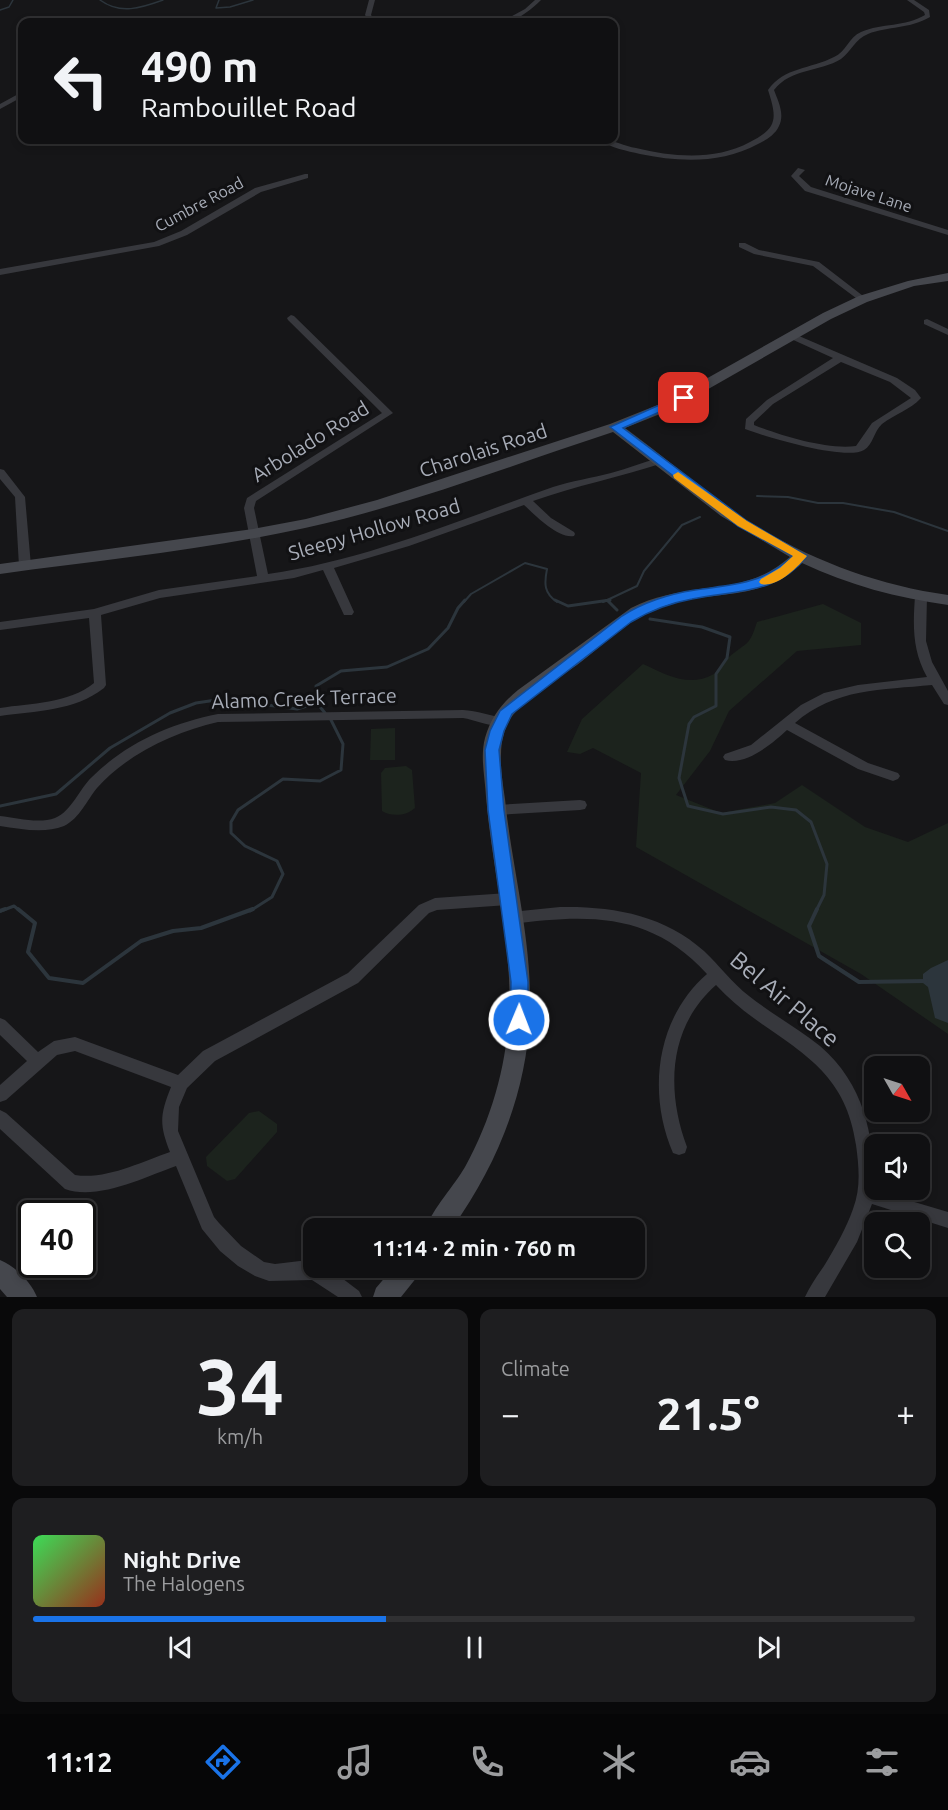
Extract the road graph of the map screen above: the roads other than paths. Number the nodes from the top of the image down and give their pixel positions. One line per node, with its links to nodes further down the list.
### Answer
1 (372, 0): 4 (street)
2 (538, 0): 5 (street)
3 (910, 0): 8 (street)
4 (370, 18)
5 (512, 18)
6 (18, 96): 7 (street)
7 (0, 107)
8 (618, 144)
9 (801, 170): 11 (street, Mojave Lane)
10 (304, 176): 13 (street, Cumbre Road)
11 (948, 233)
12 (742, 245): 15 (street)
13 (0, 272)
14 (948, 277): 15 (street, Charolais Road)
15 (863, 299): 19 (street, Charolais Road)
16 (291, 318): 25 (street, Arbolado Road)
17 (927, 322): 18 (street)
18 (948, 332)
19 (792, 336): 20 (street); 21 (street, Charolais Road)
20 (840, 358): 20 (street)
21 (615, 427): 22 (street); 25 (street, Charolais Road)
22 (660, 461): 24 (street, Sleepy Hollow Road); 27 (street)
23 (0, 472): 28 (street)
24 (526, 501): 26 (street); 29 (street, Sleepy Hollow Road)
25 (253, 534): 28 (street, Charolais Road); 31 (street)
26 (570, 534)
27 (801, 556): 32 (street); 40 (street)
28 (25, 566): 30 (street, Charolais Road)
29 (327, 566): 31 (street, Sleepy Hollow Road); 34 (street)
30 (0, 569)
31 (262, 579): 35 (street, Sleepy Hollow Road)
32 (921, 596): 33 (street); 37 (street)
33 (948, 600)
34 (348, 612)
35 (95, 613): 36 (street, Sleepy Hollow Road); 39 (street)
36 (0, 626)
37 (934, 680): 38 (street); 41 (street)
38 (948, 701)
39 (0, 712)
40 (500, 722): 45 (street); 46 (street, Alamo Creek Terrace)
41 (788, 725): 42 (street); 43 (street)
42 (730, 757)
43 (893, 776)
44 (580, 805): 45 (street)
45 (496, 810): 47 (street)
46 (0, 821)
47 (509, 908): 48 (street, Bel Air Place); 51 (street, Bel Air Place); 59 (street)
48 (717, 975): 54 (street, Bel Air Place); 55 (street)
49 (0, 1025): 50 (street)
50 (37, 1061): 51 (street); 52 (street)
51 (181, 1083): 56 (street)
52 (0, 1095)
53 (0, 1118): 56 (street)
54 (864, 1137)
55 (679, 1147)
56 (180, 1157): 64 (street)
57 (864, 1200): 66 (street, Bel Air Place)
58 (885, 1200): 60 (street)
59 (446, 1218)
60 (948, 1220)
61 (0, 1272): 63 (street)
62 (400, 1278): 65 (street)
63 (25, 1297)
64 (353, 1297)
65 (385, 1297)
66 (814, 1297)

